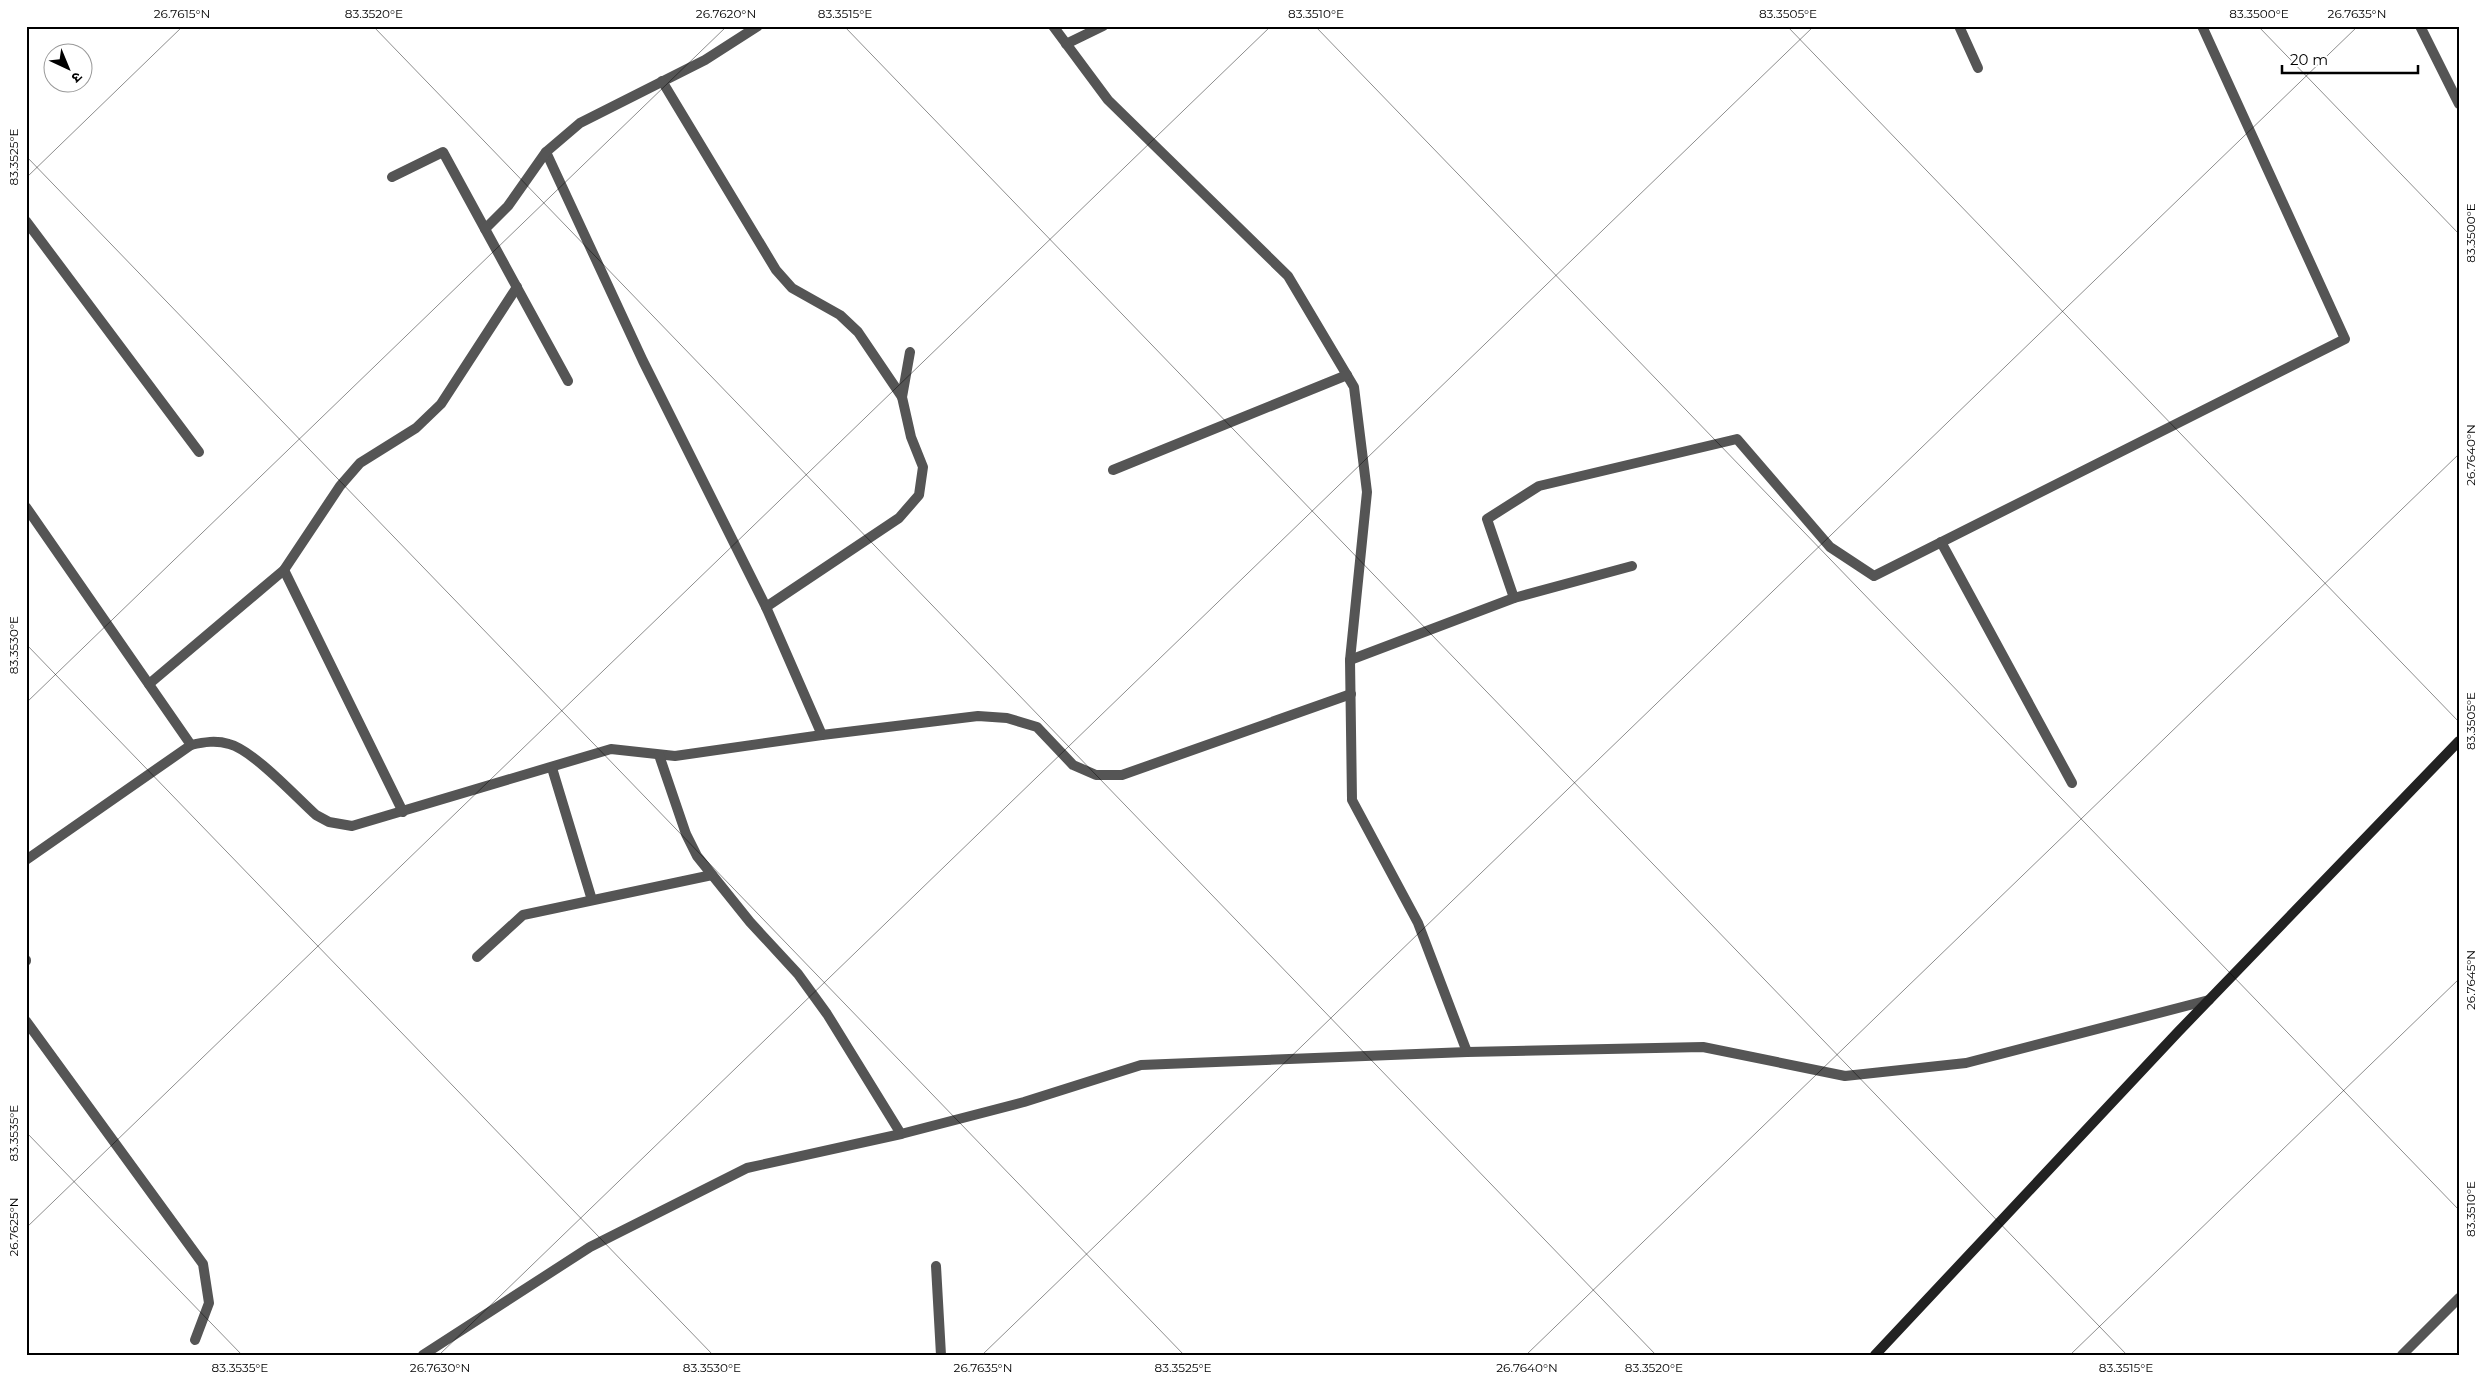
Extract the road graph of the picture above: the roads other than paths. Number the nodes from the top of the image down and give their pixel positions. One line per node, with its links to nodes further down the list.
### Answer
1 (758, 26): 9 (street)
2 (1053, 26): 7 (street)
3 (1103, 26): 7 (street)
4 (1958, 26): 8 (street)
5 (2202, 26): 23 (street)
6 (2420, 26): 10 (street)
7 (1066, 44): 17 (street)
8 (1978, 68)
9 (662, 81): 11 (street); 19 (street)
10 (2459, 104)
11 (546, 152): 14 (street); 27 (street)
12 (392, 177): 14 (street)
13 (26, 221): 20 (street)
14 (486, 229): 15 (street)
15 (517, 287): 18 (street); 25 (street)
16 (910, 352): 19 (street)
17 (1347, 375): 21 (street); 28 (street)
18 (568, 381)
19 (902, 397): 27 (street)
20 (199, 452)
21 (1113, 470)
22 (26, 507): 29 (street)
23 (1941, 542): 26 (street); 36 (street)
24 (1632, 566): 26 (street)
25 (284, 570): 29 (street); 37 (street)
26 (1514, 598): 28 (street)
27 (766, 607): 31 (street)
28 (1350, 660): 30 (street)
29 (149, 684): 33 (street)
30 (1351, 694): 31 (street); 44 (street)
31 (822, 734): 34 (street)
32 (2459, 741): 42 (street)
33 (191, 745): 37 (street); 38 (street)
34 (659, 755): 35 (street); 39 (street)
35 (552, 768): 37 (street); 40 (street)
36 (2072, 783)
37 (403, 812)
38 (26, 860)
39 (712, 875): 40 (street); 45 (street)
40 (592, 900): 41 (street)
41 (477, 957)
42 (2209, 1000): 44 (street); 51 (street)
43 (26, 1022): 48 (street)
44 (1467, 1052): 45 (street)
45 (901, 1134): 49 (street)
46 (936, 1266): 50 (street)
47 (2459, 1298): 52 (street)
48 (195, 1340)
49 (423, 1355)
50 (940, 1355)
51 (1875, 1355)
52 (2402, 1355)

